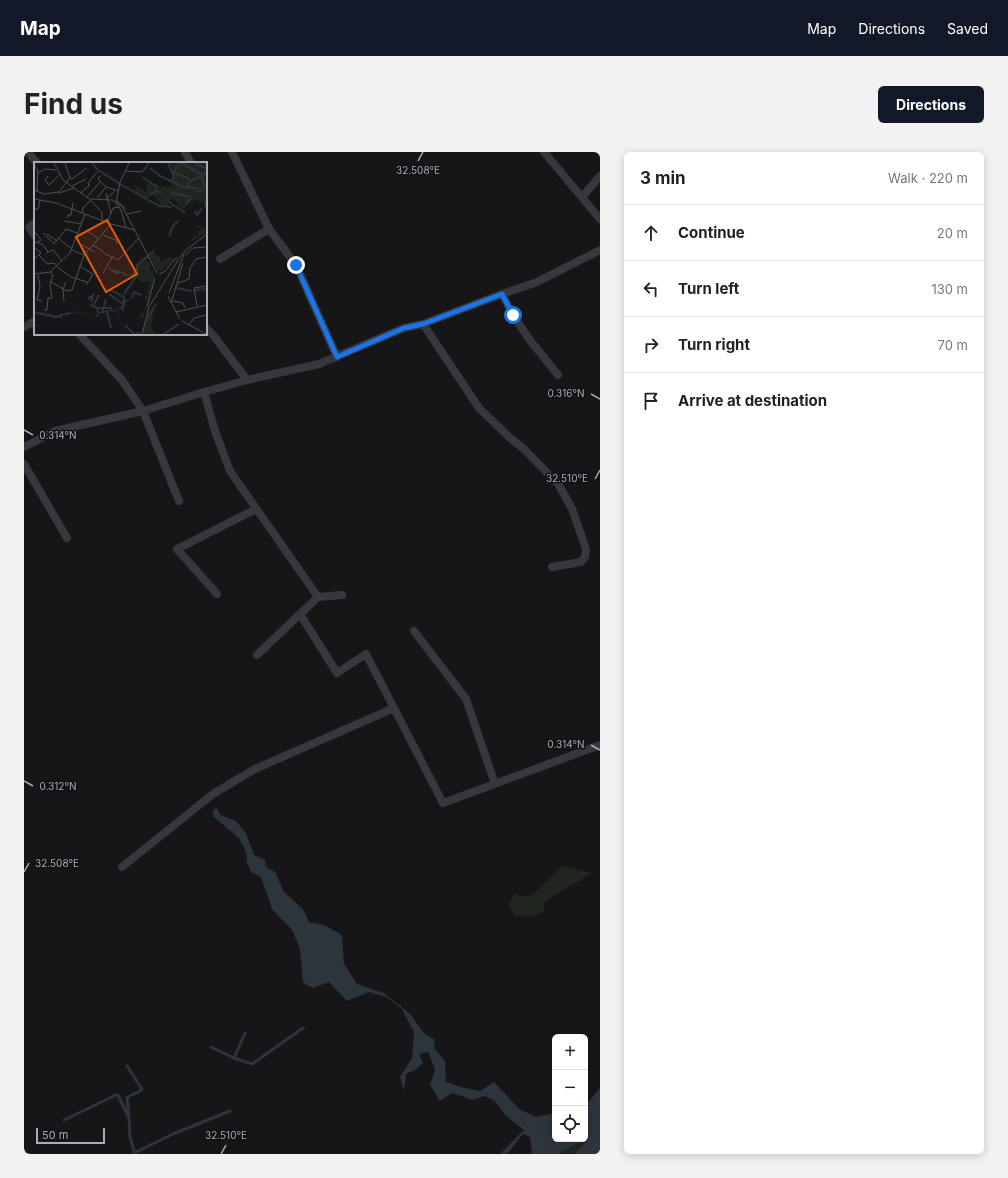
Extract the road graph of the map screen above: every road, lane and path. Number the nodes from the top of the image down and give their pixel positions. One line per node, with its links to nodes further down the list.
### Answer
1 (28, 152): 5 (street)
2 (184, 152): 6 (street)
3 (232, 152): 11 (street)
4 (544, 152): 8 (street)
5 (36, 162)
6 (190, 162)
7 (600, 176): 8 (street)
8 (582, 197): 9 (street)
9 (600, 219)
10 (34, 224): 12 (street)
11 (269, 229): 14 (street); 21 (street)
12 (34, 234)
13 (600, 250): 15 (street)
14 (220, 259)
15 (502, 294): 17 (street); 22 (street)
16 (34, 321): 18 (street)
17 (423, 324): 21 (street); 31 (street)
18 (24, 327)
19 (207, 329): 23 (street)
20 (80, 335): 25 (street)
21 (337, 357): 23 (street)
22 (558, 375)
23 (247, 380): 24 (street)
24 (204, 392): 25 (street); 29 (street)
25 (143, 411): 26 (street); 28 (street)
26 (24, 447)
27 (24, 464): 30 (street)
28 (179, 501)
29 (256, 509): 32 (street); 34 (street)
30 (67, 538)
31 (552, 568)
32 (217, 594)
33 (342, 595): 34 (street)
34 (318, 597): 35 (street)
35 (300, 614): 37 (street); 38 (street)
36 (414, 631): 40 (street)
37 (257, 655)
38 (394, 708): 40 (street); 41 (street)
39 (600, 745): 40 (street)
40 (495, 784)
41 (122, 867)

